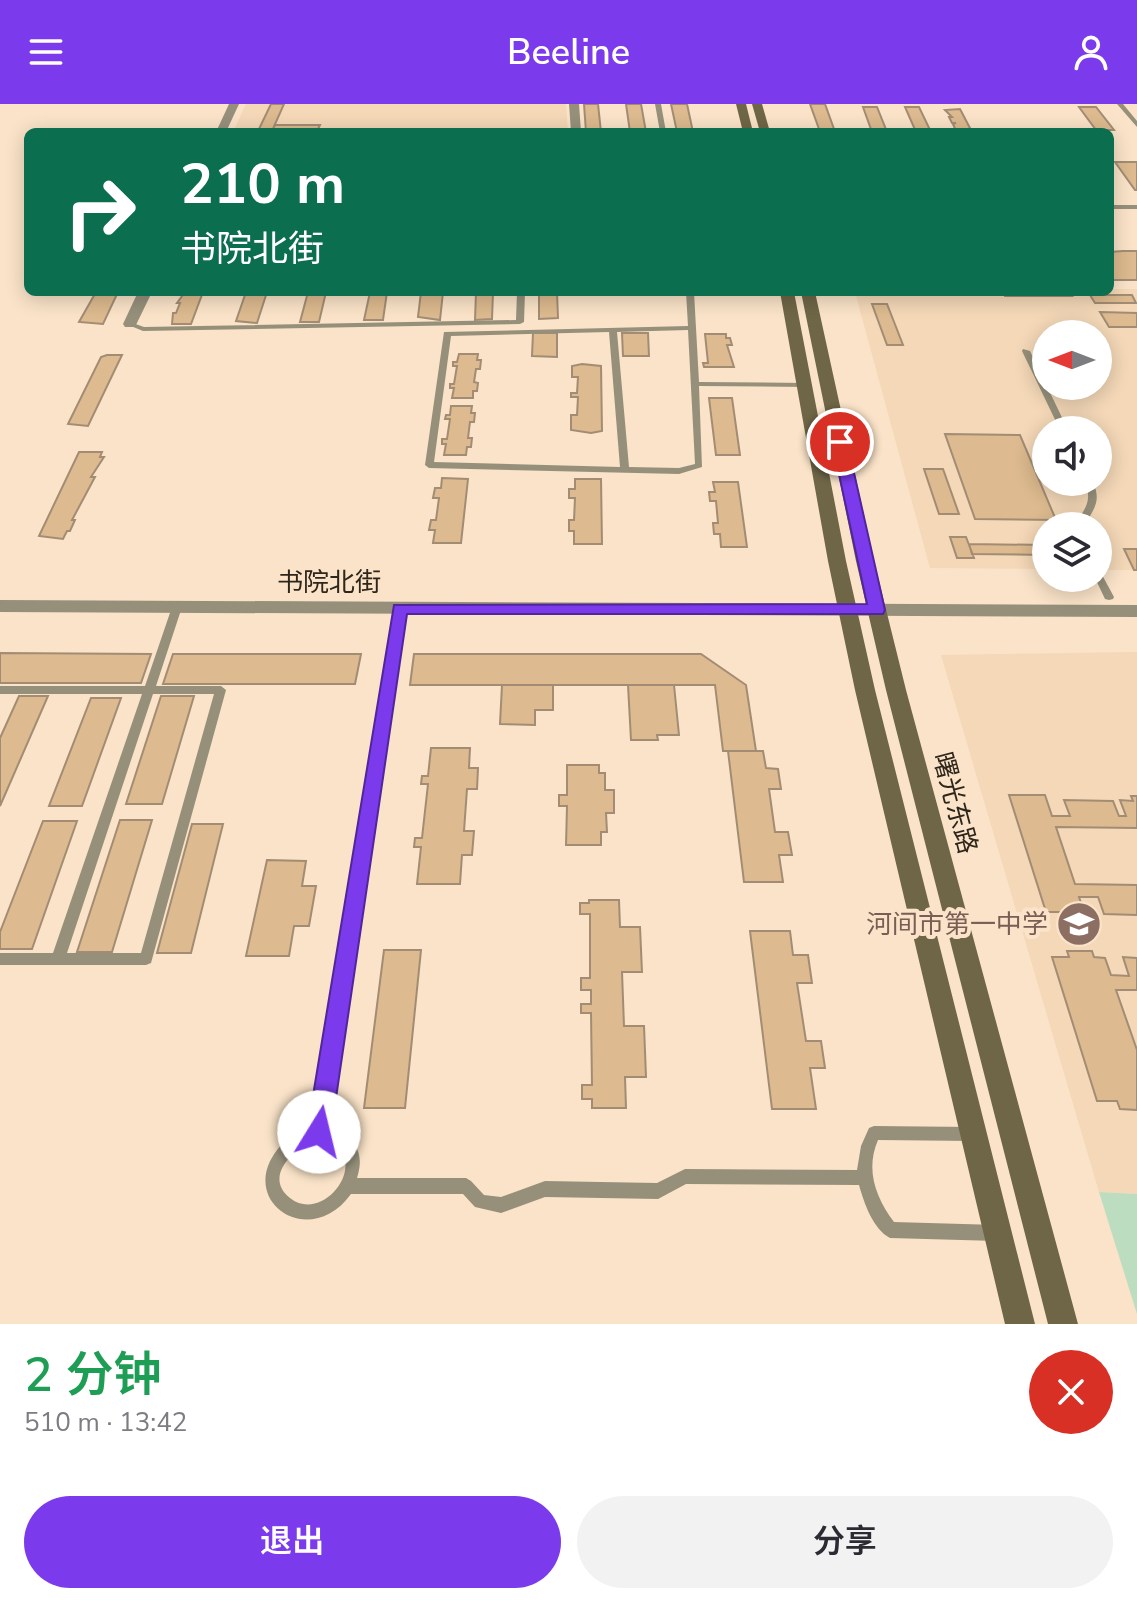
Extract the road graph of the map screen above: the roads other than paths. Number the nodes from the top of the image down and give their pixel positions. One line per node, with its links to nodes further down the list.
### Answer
1 (234, 104): 8 (street)
2 (574, 104): 9 (street)
3 (658, 104): 10 (lane)
4 (741, 104): 11 (main road)
5 (757, 104): 12 (main road)
6 (1120, 104): 7 (lane)
7 (1137, 125)
8 (223, 128)
9 (576, 128)
10 (662, 128)
11 (747, 128)
12 (764, 128)
13 (1114, 207): 14 (lane)
14 (1137, 207)
15 (143, 296): 20 (street)
16 (521, 296): 20 (lane)
17 (690, 296): 21 (lane)
18 (788, 296): 25 (main road)
19 (809, 296): 33 (main road, 曙光东路)
20 (130, 324)
21 (692, 328): 22 (lane); 24 (lane)
22 (613, 330): 27 (lane); 27 (lane)
23 (1026, 351): 26 (lane)
24 (695, 384): 25 (lane); 27 (lane)
25 (805, 385): 32 (main road)
26 (1057, 416)
27 (625, 469)
28 (1106, 592): 30 (lane)
29 (0, 593): 32 (street, 书院北街)
30 (1109, 597): 31 (street, 书院北街); 33 (street, 书院北街)
31 (1137, 597)
32 (846, 603): 33 (street, 书院北街); 36 (street, 书院北街); 43 (main road)
33 (875, 603): 37 (street, 书院北街); 48 (main road, 曙光东路)
34 (0, 606): 35 (street, 书院北街)
35 (177, 607): 36 (street, 书院北街); 39 (lane)
36 (400, 609): 42 (lane)
37 (1137, 611)
38 (0, 690): 39 (lane)
39 (149, 690): 41 (lane); 41 (lane)
40 (0, 959): 41 (lane)
41 (58, 959)
42 (319, 1132): 45 (lane); 45 (lane)
43 (973, 1134): 44 (lane); 46 (main road)
44 (863, 1178): 45 (lane); 46 (lane)
45 (349, 1186)
46 (998, 1233): 47 (main road)
47 (1020, 1324)
48 (1063, 1324)

